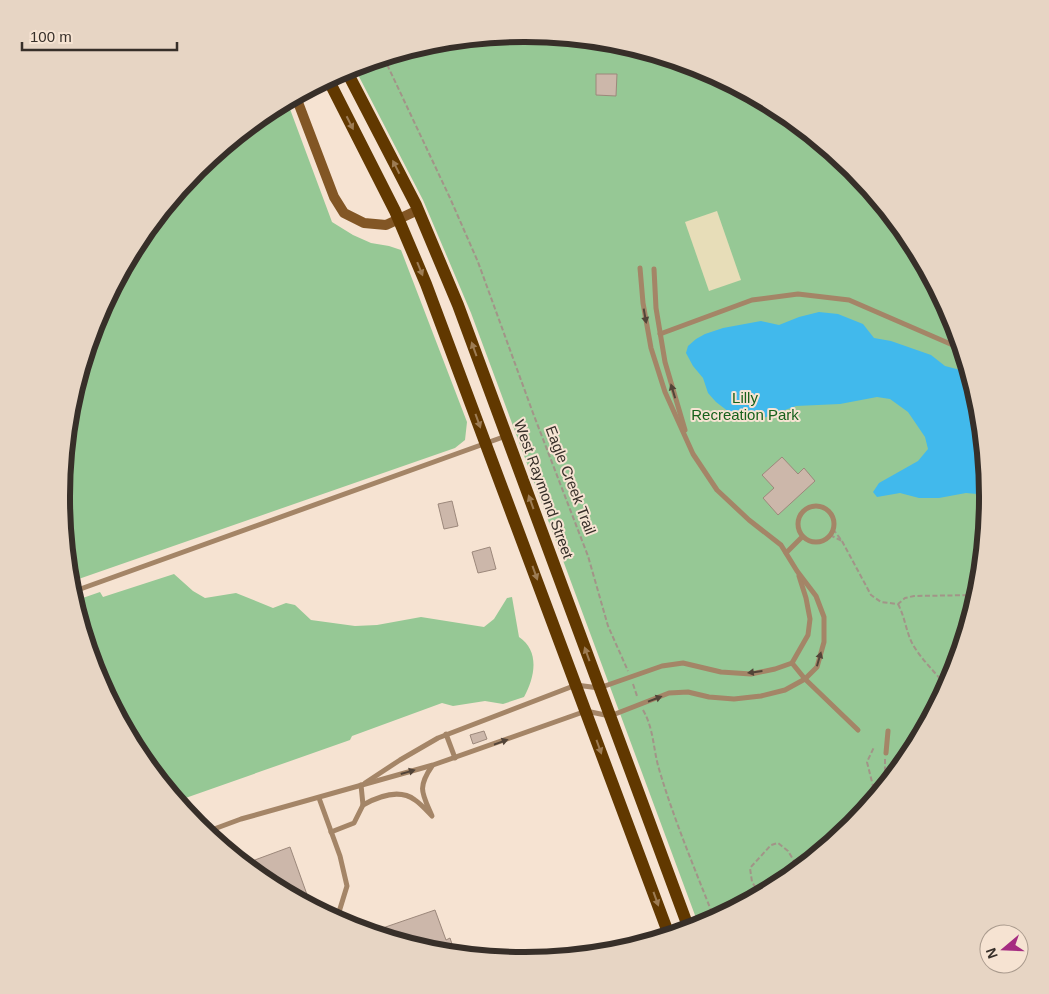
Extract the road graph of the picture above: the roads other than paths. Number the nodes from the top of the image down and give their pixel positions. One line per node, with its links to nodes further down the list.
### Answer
1 (350, 77): 4 (main road, West Raymond Street, one-way to 1)
2 (331, 86): 5 (main road, one-way to 5)
3 (298, 102): 5 (street)
4 (418, 210): 5 (street); 10 (main road, West Raymond Street, one-way to 4)
5 (398, 219): 11 (main road, one-way to 11)
6 (640, 268): 12 (lane, one-way to 12)
7 (654, 269): 8 (lane)
8 (660, 334): 9 (lane); 12 (lane, one-way to 8)
9 (953, 346)
10 (507, 436): 11 (lane); 20 (main road, West Raymond Street, one-way to 10)
11 (486, 443): 16 (lane); 19 (main road, one-way to 19)
12 (693, 454): 14 (lane)
13 (802, 537): 13 (lane); 14 (lane)
14 (786, 553): 15 (lane)
15 (797, 571): 17 (lane); 18 (lane, one-way to 15)
16 (80, 589)
17 (792, 663): 18 (lane); 20 (lane, one-way to 20)
18 (805, 679): 22 (lane, one-way to 18); 23 (lane)
19 (576, 685): 20 (lane); 21 (main road); 25 (lane)
20 (600, 688): 22 (main road, West Raymond Street)
21 (586, 711): 22 (lane); 27 (lane, one-way to 21); 36 (main road, one-way to 36)
22 (610, 716): 35 (main road, West Raymond Street)
23 (858, 730)
24 (888, 731): 26 (lane)
25 (446, 734): 27 (lane); 29 (lane)
26 (886, 753)
27 (455, 758): 28 (lane)
28 (433, 765): 29 (lane, one-way to 28); 31 (lane)
29 (362, 785): 30 (lane); 31 (lane)
30 (319, 798): 32 (lane); 33 (lane)
31 (363, 804): 33 (lane)
32 (214, 829)
33 (331, 832): 34 (lane)
34 (339, 912)
35 (686, 921)
36 (667, 928)

